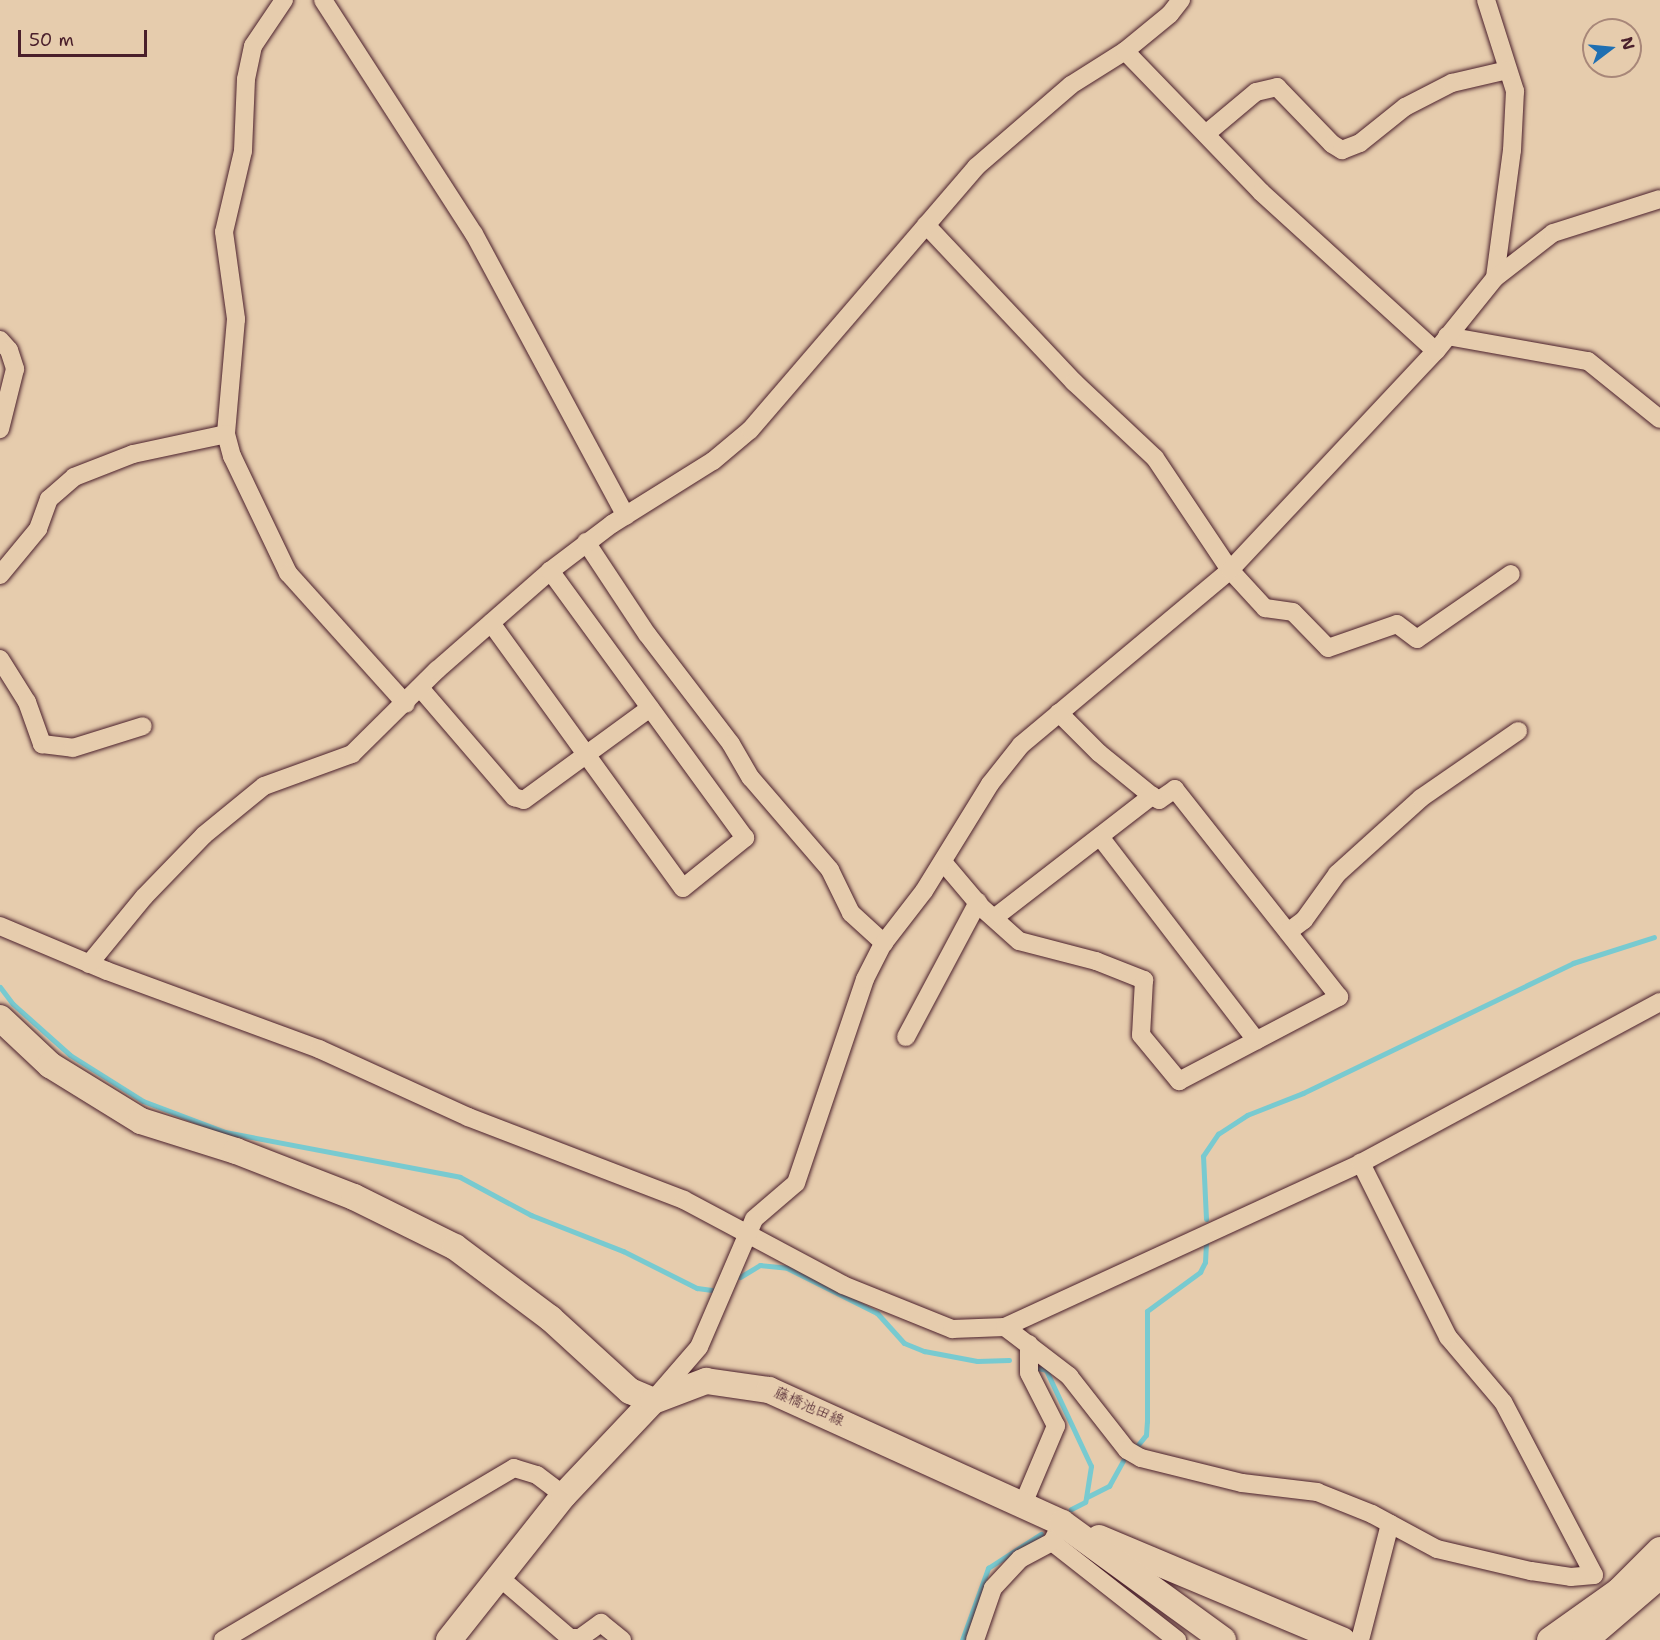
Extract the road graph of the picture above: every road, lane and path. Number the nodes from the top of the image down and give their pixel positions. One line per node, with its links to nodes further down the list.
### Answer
1 (284, 0): 16 (street)
2 (323, 0): 17 (street)
3 (1181, 0): 5 (street)
4 (1486, 0): 6 (street)
5 (1125, 51): 7 (street); 9 (street)
6 (1508, 70): 7 (street); 10 (street)
7 (1206, 133): 13 (street)
8 (1660, 199): 10 (street)
9 (926, 225): 17 (street); 20 (street)
10 (1495, 278): 11 (street)
11 (1447, 336): 13 (street); 14 (street)
12 (0, 340): 15 (street)
13 (1436, 351): 20 (street)
14 (1660, 419)
15 (0, 429)
16 (226, 434): 19 (street); 26 (street)
17 (626, 516): 18 (street)
18 (586, 542): 21 (street); 39 (street)
19 (2, 569)
20 (1230, 570): 22 (street); 28 (street)
21 (550, 571): 23 (street); 27 (street)
22 (1510, 574)
23 (491, 623): 25 (street); 31 (street)
24 (0, 659): 29 (street)
25 (421, 689): 26 (street); 31 (street)
26 (406, 704): 40 (street)
27 (650, 708): 31 (street); 31 (street)
28 (1059, 714): 32 (street); 34 (street)
29 (143, 726)
30 (1518, 731): 38 (street)
31 (586, 754)
32 (1152, 796): 33 (street); 38 (street)
33 (1101, 838): 36 (street); 44 (street)
34 (943, 862): 35 (street); 39 (street)
35 (978, 903): 36 (street); 43 (street)
36 (994, 918): 44 (street)
37 (0, 926): 40 (street)
38 (1288, 932): 44 (street)
39 (884, 943): 46 (street)
40 (89, 964): 46 (street)
41 (1660, 1002): 45 (street)
42 (0, 1018): 49 (street)
43 (906, 1037)
44 (1257, 1040)
45 (1361, 1163): 47 (street); 55 (street)
46 (746, 1236): 47 (street); 49 (street)
47 (1005, 1327): 48 (street)
48 (1029, 1344): 51 (street); 52 (street)
49 (652, 1401): 50 (street, 藤橋池田線); 51 (street, 藤橋池田線)
50 (564, 1495): 57 (street, 藤橋池田線); 59 (street)
51 (1023, 1504): 53 (street, 藤橋池田線)
52 (1389, 1524): 55 (street); 66 (street)
53 (1057, 1532): 62 (street); 63 (street); 64 (street, 藤橋池田線); 65 (street)
54 (1660, 1550): 58 (street)
55 (1594, 1575): 58 (street)
56 (1660, 1576): 68 (street)
57 (499, 1577): 60 (street, 藤橋池田線); 61 (street)
58 (1611, 1597): 67 (street)
59 (224, 1640)
60 (449, 1640)
61 (622, 1640)
62 (975, 1640)
63 (1177, 1640)
64 (1223, 1640)
65 (1342, 1640)
66 (1360, 1640)
67 (1550, 1640)
68 (1585, 1640)

